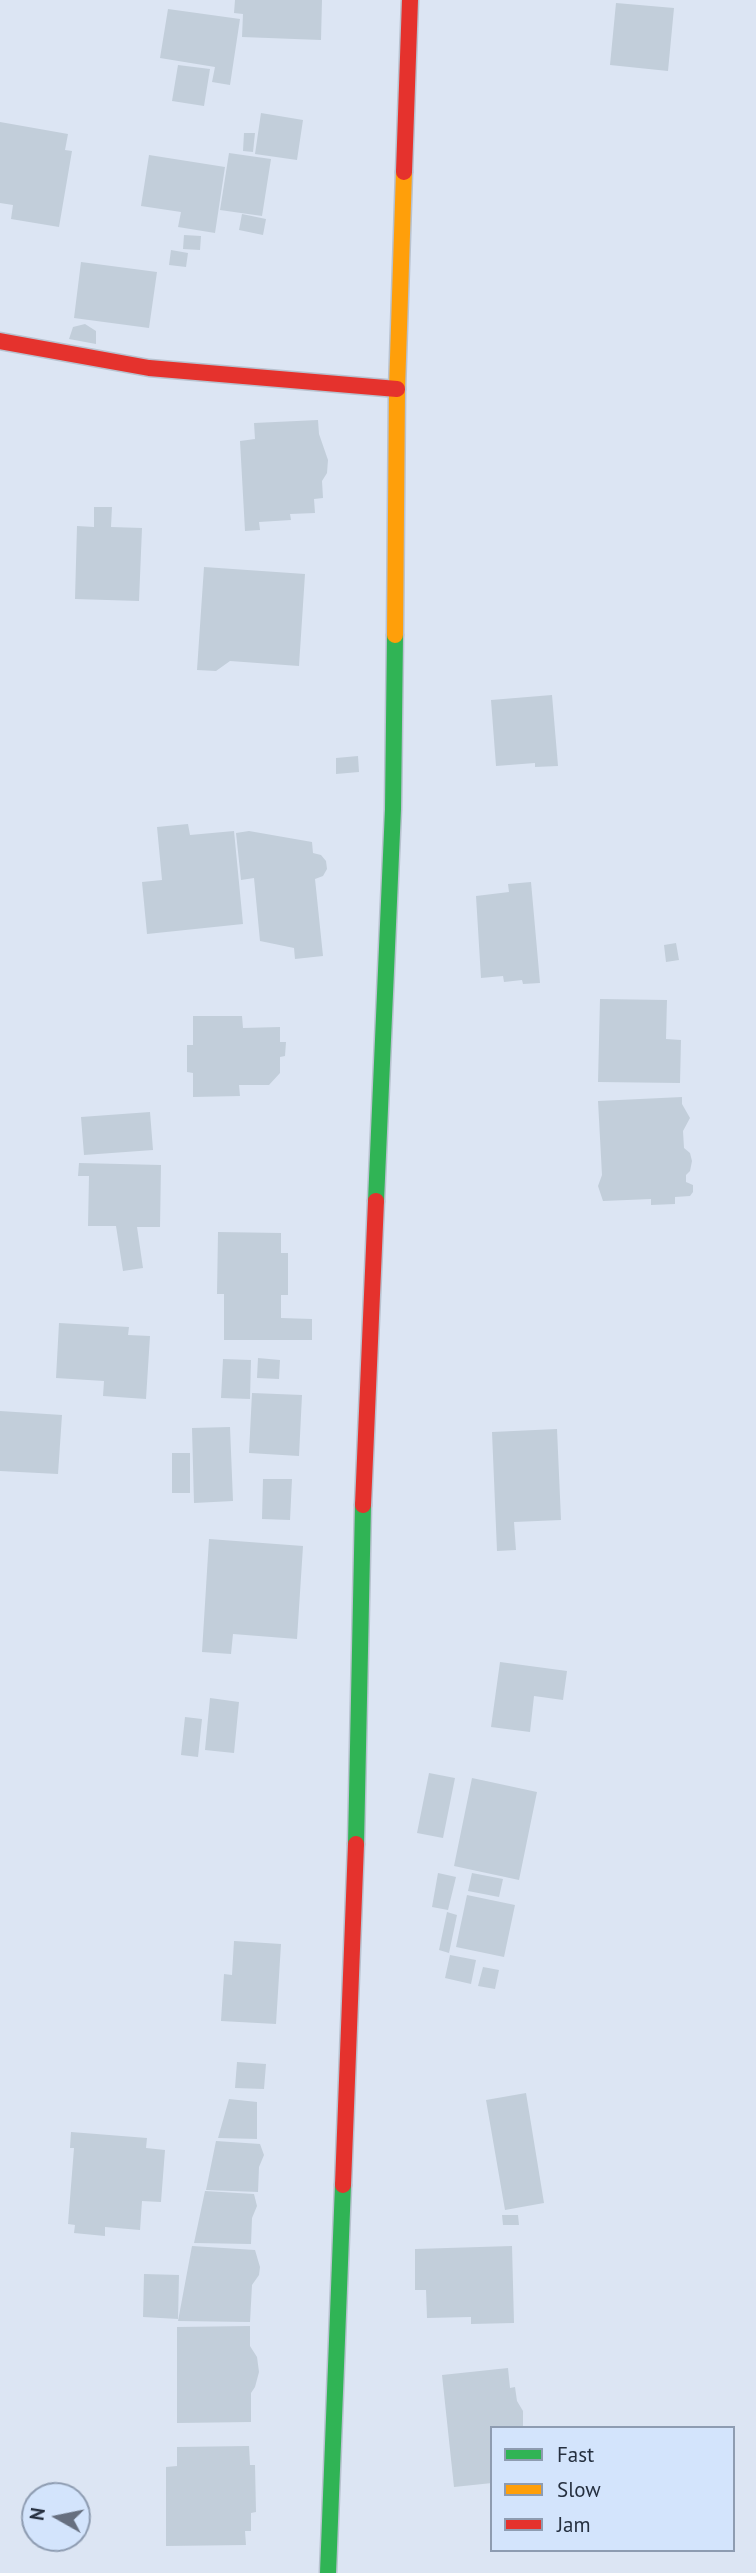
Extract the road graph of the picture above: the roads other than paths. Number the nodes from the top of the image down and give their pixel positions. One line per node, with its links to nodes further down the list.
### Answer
1 (410, 0): 3 (street)
2 (0, 341): 3 (street)
3 (397, 389): 4 (street)
4 (328, 2573)

